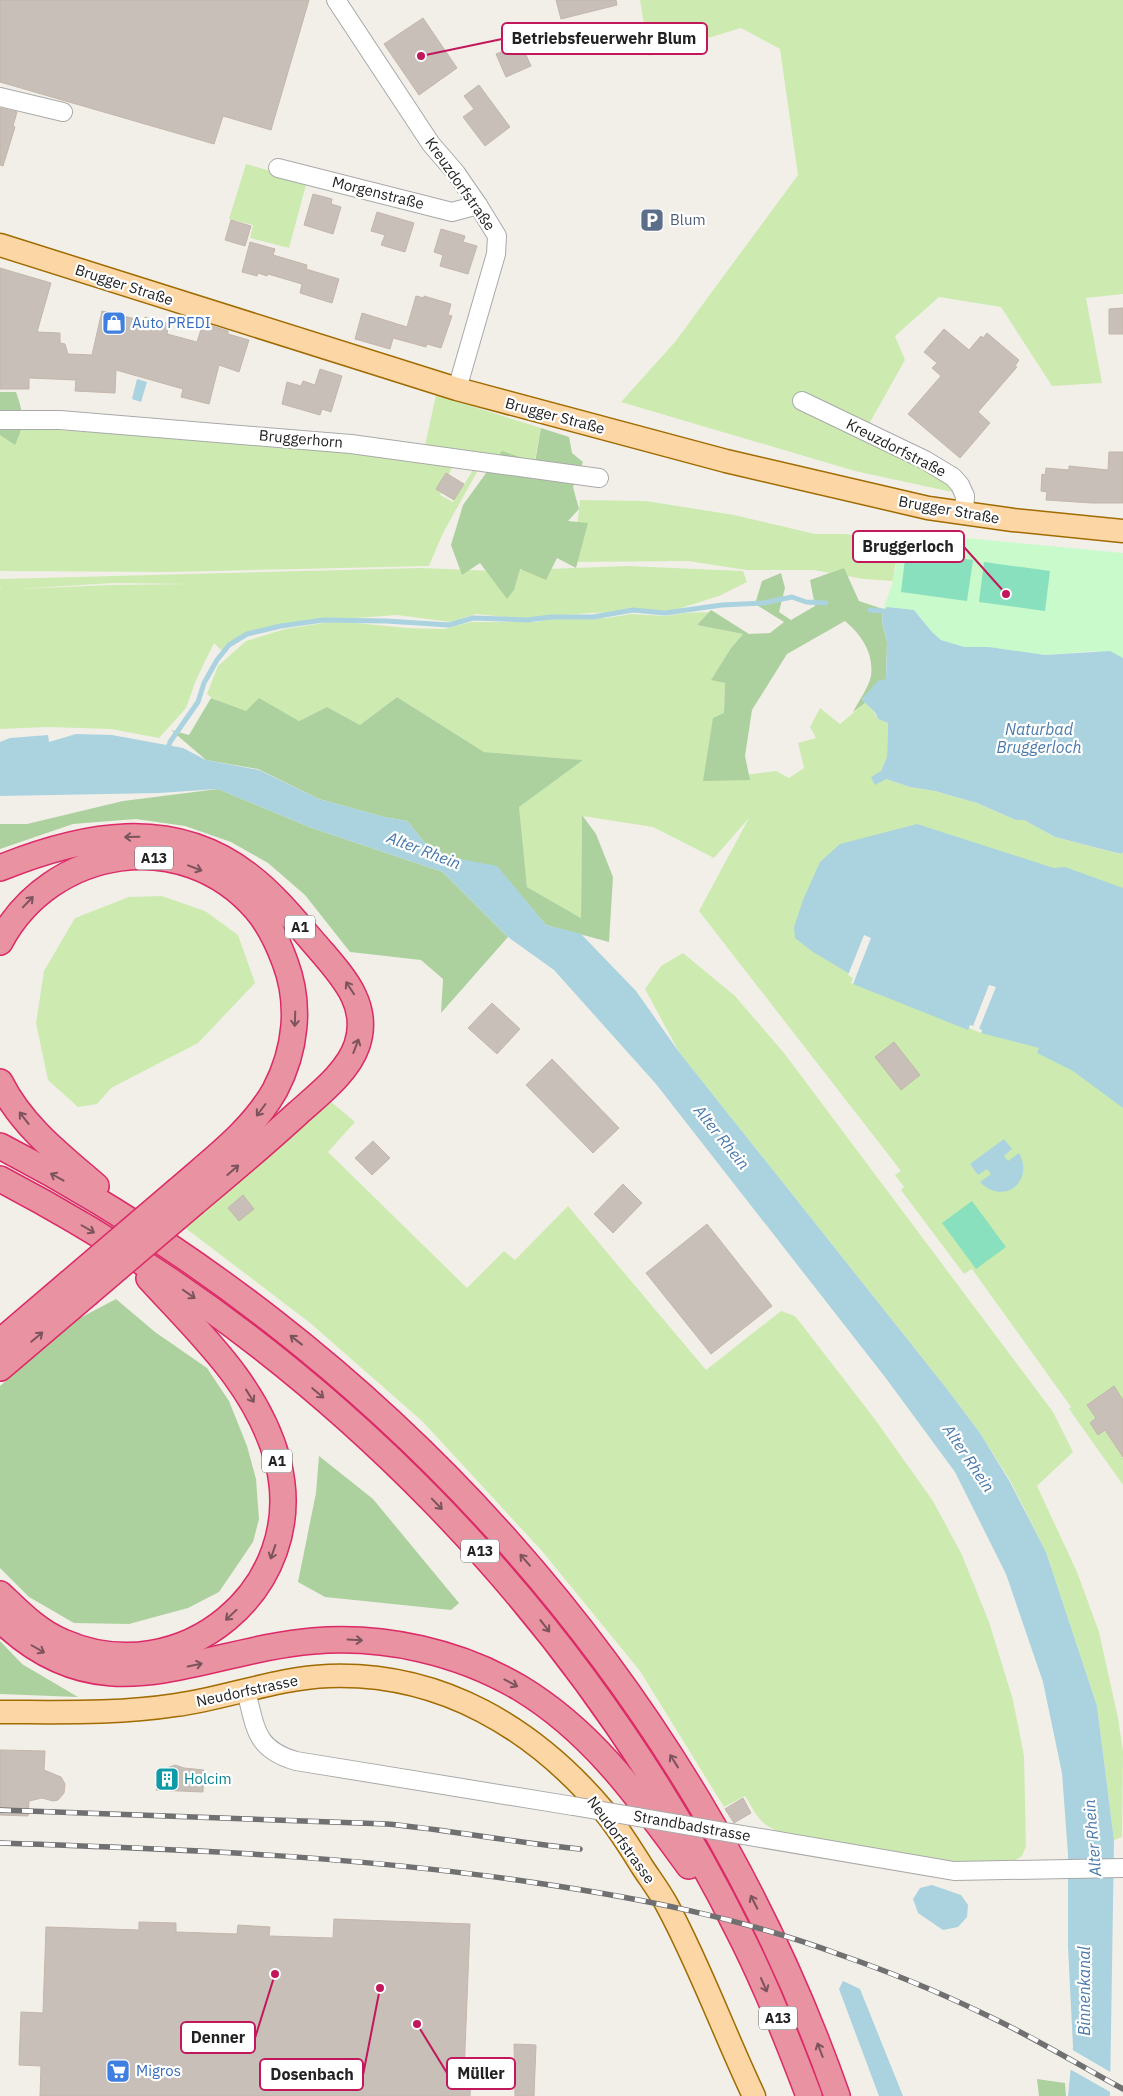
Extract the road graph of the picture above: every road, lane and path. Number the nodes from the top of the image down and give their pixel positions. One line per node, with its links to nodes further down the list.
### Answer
1 (336, 0): 5 (street, Kreuzdorfstraße)
2 (0, 97): 3 (street)
3 (63, 112)
4 (278, 168): 5 (street, Morgenstraße)
5 (478, 205): 7 (street, Kreuzdorfstraße)
6 (0, 244): 7 (main road, Brugger Straße)
7 (457, 389): 11 (main road, Brugger Straße)
8 (802, 402): 11 (street, Kreuzdorfstraße)
9 (0, 420): 10 (street, Bruggerhorn)
10 (599, 478)
11 (964, 514): 12 (main road, Brugger Straße)
12 (1123, 530)
13 (0, 868): 18 (highway, A1, one-way to 13)
14 (0, 942): 18 (highway, A13, one-way to 18)
15 (0, 1082): 20 (highway, A13, one-way to 15)
16 (0, 1146): 20 (highway, one-way to 16)
17 (0, 1179): 19 (highway, A1, one-way to 19)
18 (187, 1196): 21 (highway, A13, bridge)
19 (120, 1247): 24 (highway, A1, one-way to 24); 29 (highway, A13, one-way to 29)
20 (172, 1249): 34 (highway, A13, one-way to 20)
21 (78, 1289): 22 (highway); 23 (highway, one-way to 21)
22 (0, 1342)
23 (0, 1368)
24 (0, 1594)
25 (0, 1619): 29 (highway, A13, one-way to 29)
26 (246, 1691): 27 (main road, Neudorfstrasse); 28 (street, Strandbadstrasse, bridge); 30 (main road, Neudorfstrasse)
27 (0, 1712)
28 (1123, 1868)
29 (744, 1941): 33 (highway, A13, one-way to 33)
30 (742, 2072): 31 (main road, Neudorfstrasse); 32 (main road, Neudorfstrasse)
31 (745, 2096)
32 (754, 2096)
33 (809, 2096)
34 (837, 2096)

